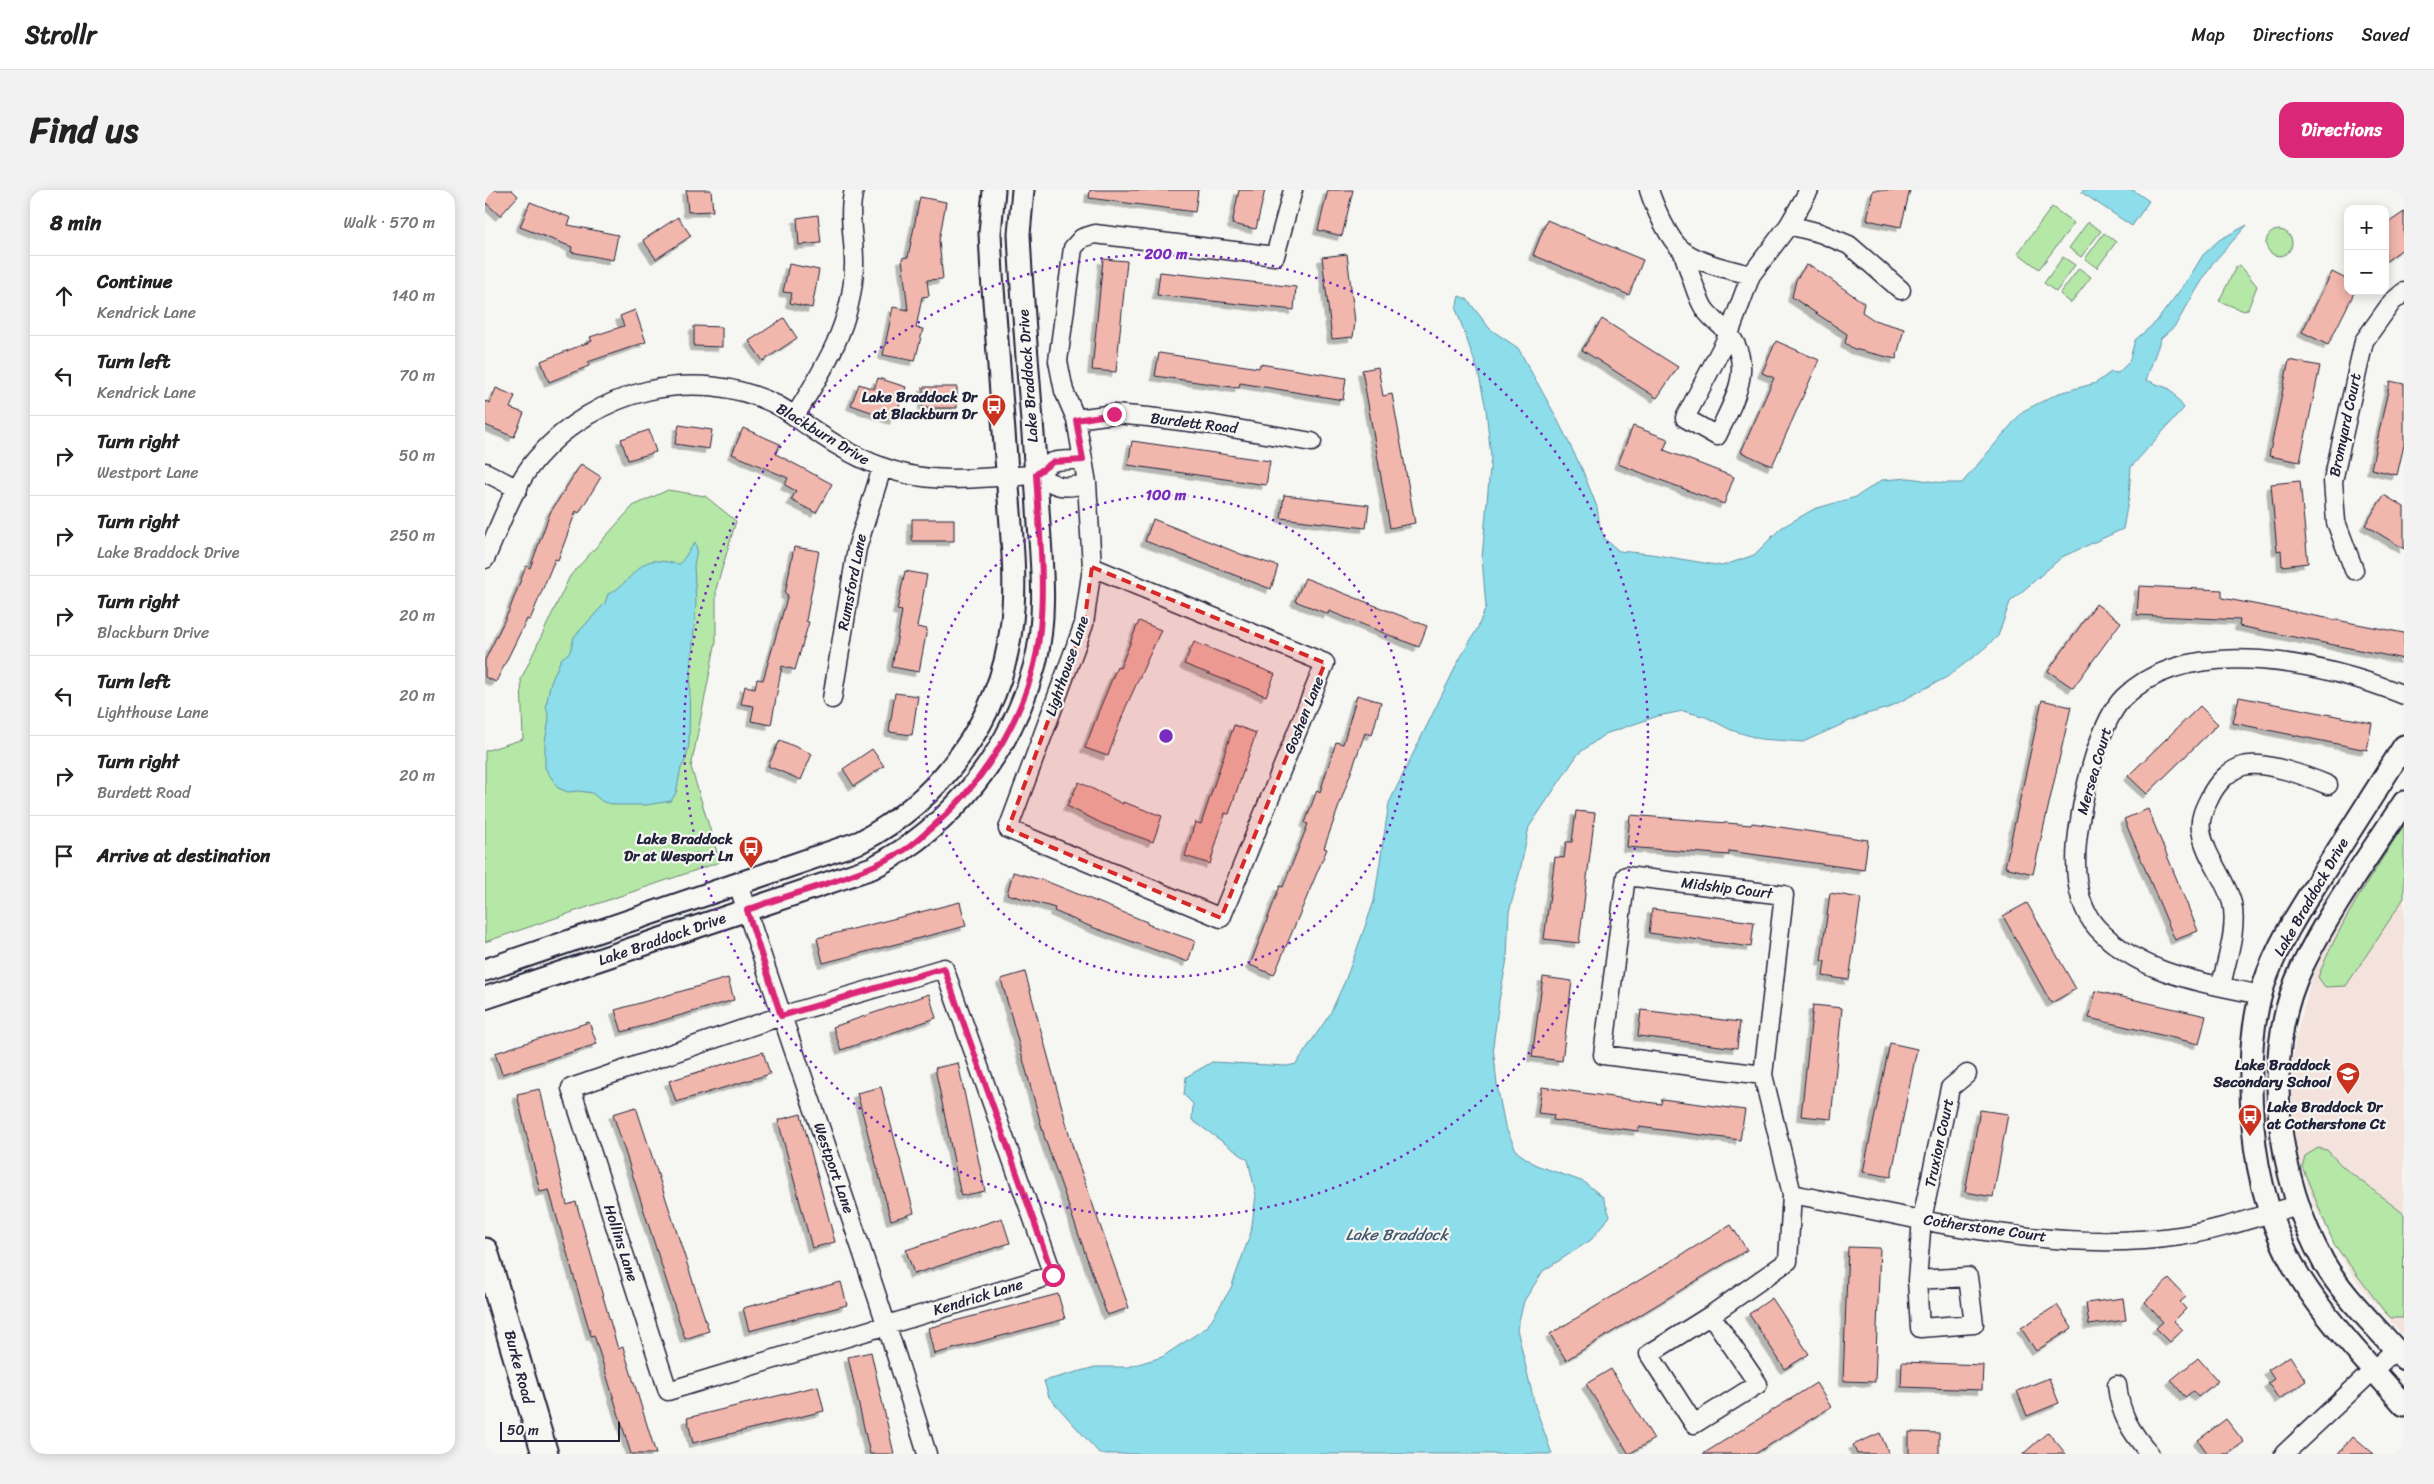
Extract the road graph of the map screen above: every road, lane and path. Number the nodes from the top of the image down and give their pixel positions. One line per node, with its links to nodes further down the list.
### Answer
1 (854, 190): 13 (street)
2 (994, 190): 20 (street, Lake Braddock Drive)
3 (1023, 190): 19 (street, Lake Braddock Drive)
4 (1293, 190): 14 (street, Lighthouse Lane)
5 (1649, 190): 8 (street)
6 (1809, 190): 7 (street)
7 (1789, 225): 9 (street); 10 (street)
8 (1682, 250): 9 (street); 12 (street)
9 (1751, 275): 12 (street)
10 (1901, 290)
11 (2404, 292): 25 (street, Bromyard Court)
12 (1729, 334): 12 (street)
13 (795, 416): 17 (street, Blackburn Drive); 22 (street, Blackburn Drive)
14 (1076, 420): 15 (street, Burdett Road); 16 (street, Lighthouse Lane)
15 (1311, 442)
16 (1083, 460): 19 (street, Blackburn Drive); 21 (street, Lighthouse Lane)
17 (882, 468): 20 (street, Blackburn Drive); 27 (street, Rumsford Lane)
18 (485, 472): 22 (street)
19 (1036, 474): 20 (street, Blackburn Drive); 21 (street); 32 (street, Lake Braddock Drive)
20 (1007, 477): 31 (street, Lake Braddock Drive)
21 (1087, 484): 24 (street, Lighthouse Lane)
22 (518, 489): 23 (street, Blackburn Drive)
23 (485, 559)
24 (1092, 567): 33 (street, Lighthouse Lane); 33 (street, Goshen Lane)
25 (2354, 570)
26 (2404, 696): 35 (street, Mersea Court)
27 (832, 699)
28 (2404, 746): 36 (street, Lake Braddock Drive)
29 (2328, 784): 35 (street)
30 (2404, 802): 42 (street, Lake Braddock Drive)
31 (738, 884): 32 (street, Westport Lane); 34 (street, Lake Braddock Drive)
32 (747, 910): 37 (street, Lake Braddock Drive); 38 (street, Westport Lane)
33 (1221, 918)
34 (485, 970)
35 (2221, 986): 36 (street, Mersea Court)
36 (2261, 995): 43 (street, Lake Braddock Drive)
37 (485, 998)
38 (781, 1016): 48 (street, Westport Lane); 48 (street, Kendrick Lane); 48 (street, Hollins Lane)
39 (1967, 1074): 44 (street, Truxion Court)
40 (1763, 1075): 40 (street, Midship Court); 41 (street)
41 (1792, 1194): 44 (street, Cotherstone Court); 47 (street)
42 (2298, 1205): 43 (street, Cotherstone Court); 49 (street, Lake Braddock Drive)
43 (2270, 1213): 44 (street, Cotherstone Court); 50 (street, Lake Braddock Drive)
44 (1922, 1219): 46 (street, Truxion Court)
45 (485, 1251): 53 (main road, Burke Road)
46 (1917, 1280)
47 (1711, 1315): 47 (street)
48 (888, 1324): 54 (street, Westport Lane)
49 (2400, 1354): 50 (street)
50 (2374, 1370): 52 (street, Lake Braddock Drive); 56 (street)
51 (2117, 1386): 55 (street)
52 (2404, 1405)
53 (545, 1454)
54 (927, 1454)
55 (2150, 1454)
56 (2284, 1454)

